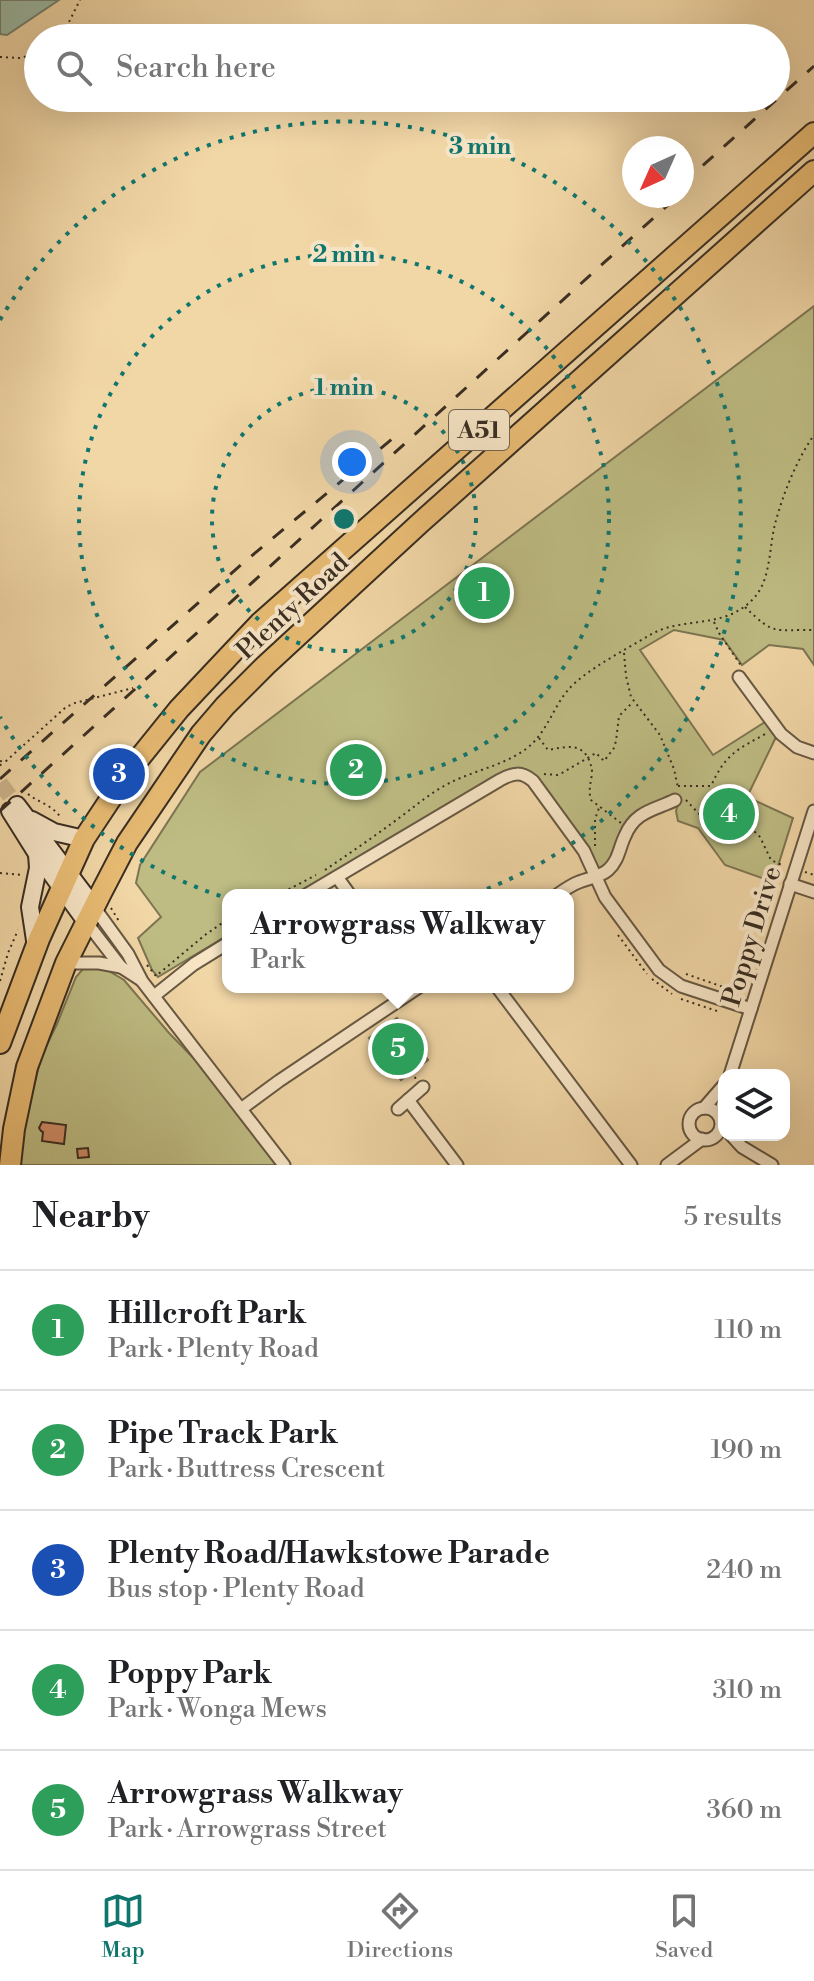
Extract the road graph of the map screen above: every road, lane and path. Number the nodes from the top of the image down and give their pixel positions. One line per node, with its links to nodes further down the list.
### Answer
1 (80, 0): 2 (path)
2 (68, 24)
3 (0, 57): 4 (path)
4 (24, 57)
5 (814, 133): 28 (highway, Plenty Road / A51)
6 (814, 171): 41 (highway, Plenty Road / A51)
7 (814, 435): 8 (path)
8 (745, 607): 9 (path); 10 (path)
9 (713, 621): 11 (path); 12 (path)
10 (814, 630)
11 (623, 652): 14 (path); 16 (path)
12 (741, 675): 15 (street)
13 (133, 688): 19 (path)
14 (634, 701): 18 (path); 22 (path)
15 (776, 728): 17 (street); 22 (path)
16 (539, 738): 18 (path); 36 (path)
17 (814, 753)
18 (587, 756): 21 (path); 27 (path)
19 (0, 763): 20 (path)
20 (3, 768)
21 (533, 781): 32 (street); 33 (street)
22 (676, 786): 23 (path)
23 (679, 796): 27 (street); 30 (path)
24 (19, 805): 26 (path); 28 (street); 29 (street); 34 (street)
25 (814, 811): 30 (street, Poppy Drive)
26 (64, 825)
27 (628, 828): 33 (street)
28 (84, 839): 34 (highway, Plenty Road / A51)
29 (37, 854): 34 (street); 44 (street)
30 (795, 869): 31 (path); 35 (street, Poppy Drive)
31 (814, 875)
32 (337, 877): 37 (street); 38 (street)
33 (595, 877): 39 (street); 54 (street)
34 (64, 881): 41 (street); 44 (highway, Plenty Road / A51)
35 (790, 884): 40 (street); 54 (street, Poppy Drive)
36 (289, 889)
37 (316, 889)
38 (346, 889)
39 (567, 889)
40 (814, 892)
41 (90, 915): 46 (highway, Plenty Road / A51); 47 (street); 50 (street)
42 (20, 923): 49 (path)
43 (222, 923): 48 (path)
44 (36, 947): 56 (highway, Plenty Road / A51)
45 (222, 947): 53 (street)
46 (66, 963): 47 (street); 71 (highway, Plenty Road / A51)
47 (121, 967): 50 (street)
48 (156, 976)
49 (0, 981)
50 (142, 981): 53 (street)
51 (409, 993): 62 (street)
52 (502, 993): 74 (street)
53 (154, 996): 62 (street)
54 (751, 1009): 57 (street, Poppy Drive)
55 (383, 1026): 58 (path)
56 (0, 1043)
57 (732, 1069)
58 (423, 1087): 60 (street)
59 (718, 1092): 61 (street)
60 (408, 1100): 63 (street); 73 (street)
61 (704, 1108): 64 (street); 65 (street)
62 (241, 1109): 72 (street)
63 (398, 1109)
64 (718, 1117)
65 (690, 1128): 67 (street); 70 (street)
66 (718, 1133): 67 (street)
67 (707, 1139): 69 (street); 70 (street)
68 (736, 1141): 69 (street)
69 (742, 1147): 75 (street)
70 (670, 1163)
71 (10, 1165)
72 (284, 1165)
73 (457, 1165)
74 (631, 1165)
75 (772, 1165)

